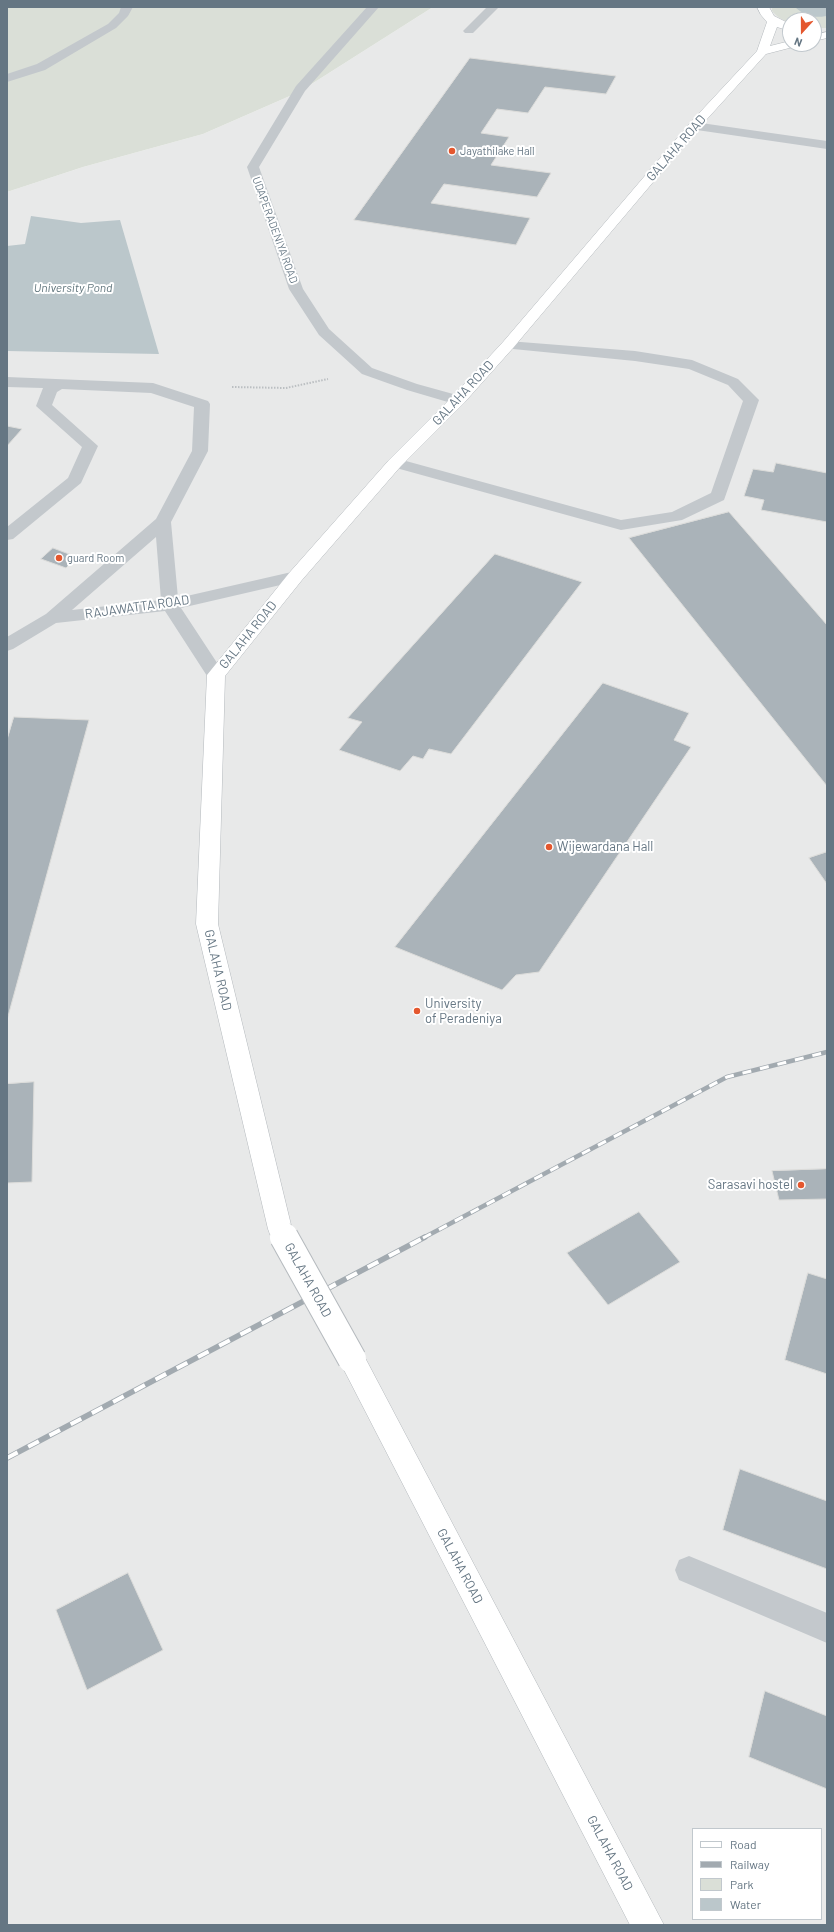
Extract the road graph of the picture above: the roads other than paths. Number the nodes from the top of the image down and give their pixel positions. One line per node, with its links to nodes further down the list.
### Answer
1 (127, 7): 10 (street)
2 (373, 7): 16 (street, UDAPERADENIYA ROAD)
3 (494, 7): 7 (street)
4 (763, 7): 5 (main road)
5 (773, 21): 6 (main road); 9 (main road, GALAHA ROAD)
6 (782, 25)
7 (469, 31)
8 (782, 47): 9 (main road)
9 (762, 52): 11 (main road, GALAHA ROAD)
10 (7, 78)
11 (694, 126): 12 (street); 13 (main road, GALAHA ROAD)
12 (827, 145)
13 (508, 345): 16 (main road, GALAHA ROAD); 17 (street)
14 (7, 382): 15 (street)
15 (62, 383): 18 (street); 19 (street)
16 (458, 400): 17 (main road, GALAHA ROAD)
17 (395, 463): 20 (main road, GALAHA ROAD)
18 (163, 522): 21 (street); 22 (street)
19 (7, 535)
20 (296, 576): 21 (street, RAJAWATTA ROAD); 24 (main road, GALAHA ROAD)
21 (170, 605): 22 (street, RAJAWATTA ROAD); 24 (street)
22 (52, 618): 23 (street, RAJAWATTA ROAD)
23 (7, 645)
24 (216, 675): 27 (main road, GALAHA ROAD, bridge)
25 (689, 1570): 26 (street)
26 (827, 1628)
27 (648, 1925)

